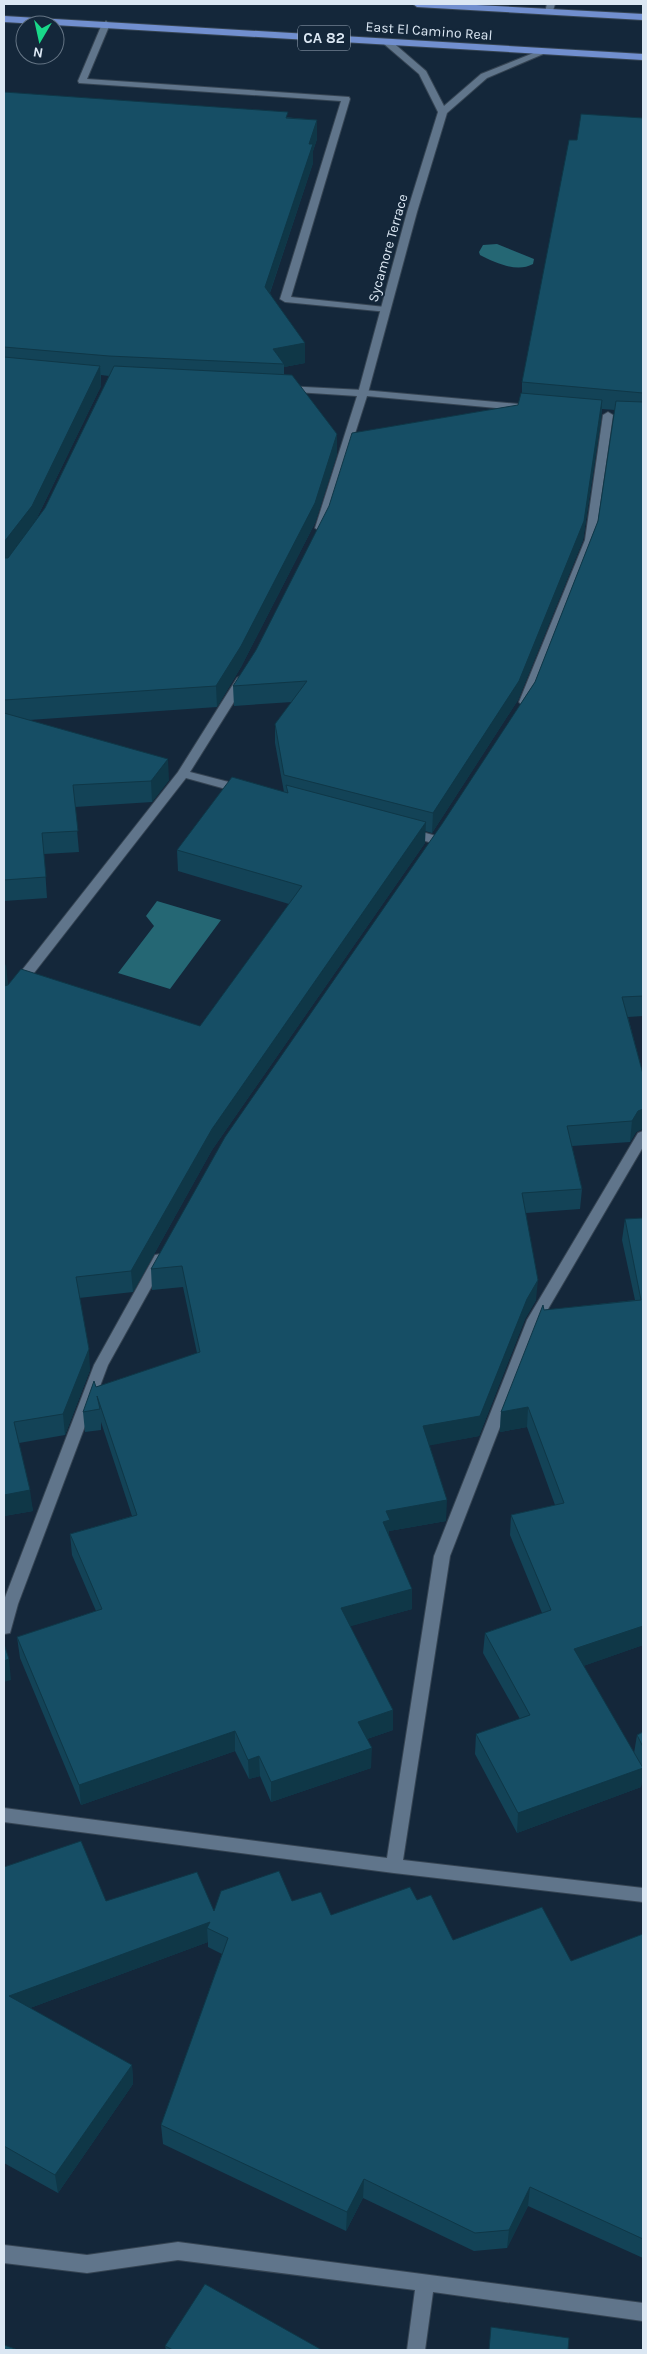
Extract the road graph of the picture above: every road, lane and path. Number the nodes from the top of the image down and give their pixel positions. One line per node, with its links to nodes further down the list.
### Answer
1 (417, 4): 2 (main road, East El Camino Real)
2 (464, 5): 3 (main road, East El Camino Real)
3 (550, 8): 4 (main road, East El Camino Real)
4 (643, 18)
5 (4, 19): 6 (main road, East El Camino Real / CA 82)
6 (106, 24): 7 (main road, East El Camino Real / CA 82); 11 (street)
7 (387, 42): 8 (main road, East El Camino Real / CA 82); 10 (street)
8 (544, 52): 9 (main road, East El Camino Real / CA 82); 10 (street)
9 (643, 57)
10 (443, 112): 11 (street, Sycamore Terrace)
11 (385, 310): 13 (street, Sycamore Terrace)
12 (275, 389): 13 (street)
13 (363, 393): 14 (street); 16 (street, Sycamore Terrace)
14 (540, 408)
15 (608, 415): 18 (street)
16 (313, 541)
17 (249, 668): 19 (street)
18 (516, 717)
19 (183, 774): 20 (street); 23 (street)
20 (258, 794)
21 (398, 830): 22 (street)
22 (436, 839)
23 (4, 1002)
24 (643, 1136): 28 (street)
25 (167, 1247): 26 (street)
26 (4, 1628)
27 (4, 1815): 28 (street)
28 (394, 1866): 29 (street)
29 (643, 1895)
30 (4, 2254): 31 (street)
31 (425, 2282): 32 (street); 33 (street)
32 (643, 2312)
33 (416, 2350)

